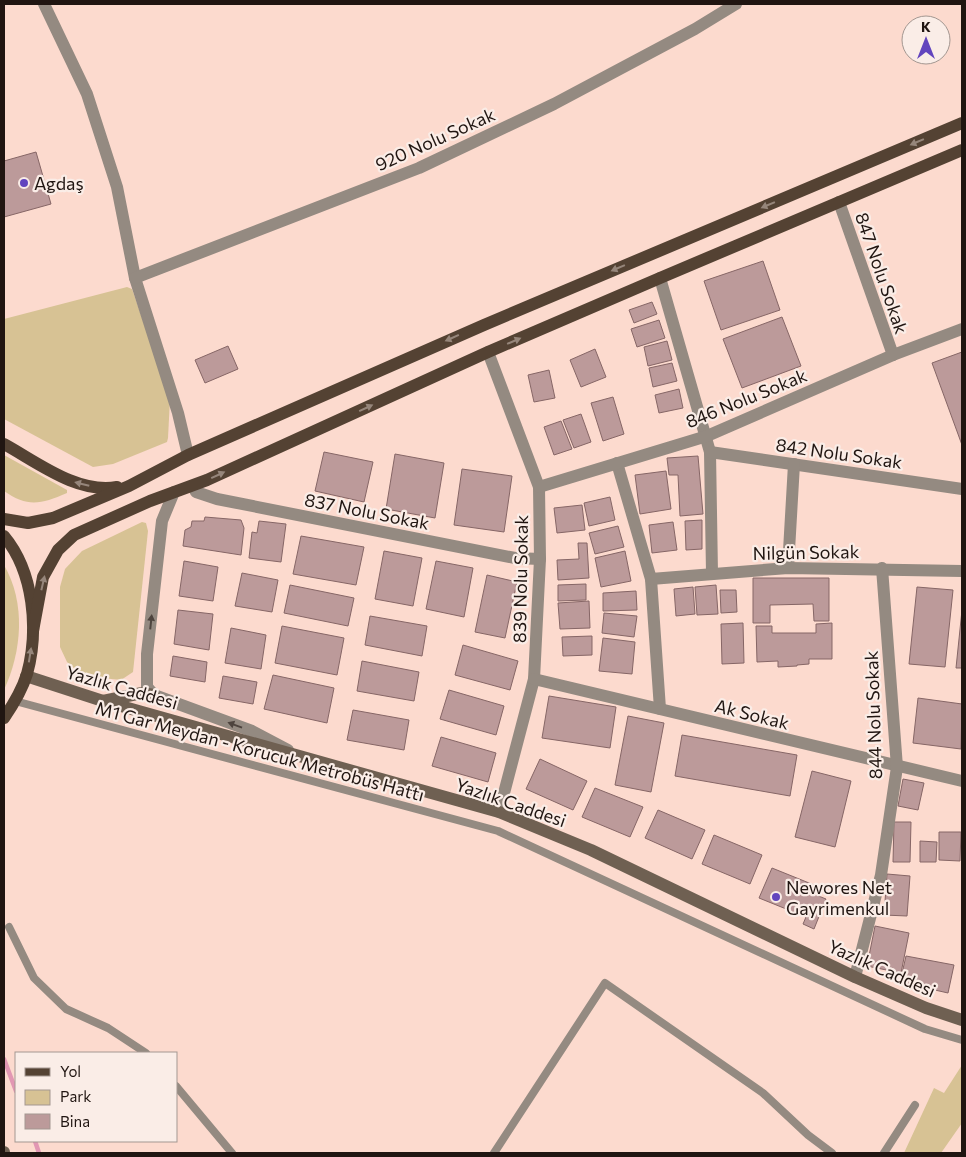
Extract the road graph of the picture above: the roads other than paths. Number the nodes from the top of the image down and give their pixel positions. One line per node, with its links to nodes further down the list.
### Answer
1 (44, 4): 6 (street)
2 (736, 4): 6 (street, 920 Nolu Sokak)
3 (962, 123): 14 (main road, one-way to 14)
4 (962, 150): 5 (main road)
5 (839, 202): 7 (main road); 10 (street, 847 Nolu Sokak)
6 (135, 278): 14 (street)
7 (660, 278): 9 (main road, one-way to 7); 11 (street)
8 (962, 329): 10 (street, 846 Nolu Sokak)
9 (488, 352): 18 (main road, one-way to 9); 19 (street, 839 Nolu Sokak)
10 (893, 355): 11 (street, 846 Nolu Sokak)
11 (707, 436): 13 (street); 15 (street, 846 Nolu Sokak)
12 (4, 444): 17 (main road, one-way to 12)
13 (710, 452): 16 (street, 842 Nolu Sokak); 28 (street)
14 (188, 455): 17 (main road)
15 (617, 463): 19 (street, 846 Nolu Sokak); 29 (street)
16 (794, 464): 20 (street, 842 Nolu Sokak); 25 (street)
17 (130, 486): 22 (main road)
18 (193, 486): 21 (main road); 24 (street, 837 Nolu Sokak)
19 (539, 487): 24 (street, 839 Nolu Sokak)
20 (962, 489)
21 (174, 492): 30 (main road, one-way to 21); 33 (street, one-way to 21)
22 (4, 519)
23 (4, 536): 30 (main road)
24 (540, 559): 32 (street, 839 Nolu Sokak)
25 (788, 568): 26 (street, Nilgün Sokak); 28 (street, Nilgün Sokak)
26 (882, 568): 27 (street, Nilgün Sokak); 39 (street, 844 Nolu Sokak)
27 (962, 571)
28 (712, 573): 29 (street, Nilgün Sokak)
29 (652, 579): 36 (street)
30 (33, 631): 31 (main road, one-way to 30)
31 (26, 676): 34 (main road); 35 (main road, Yazlık Caddesi)
32 (534, 679): 36 (street, Ak Sokak); 41 (street, 839 Nolu Sokak)
33 (154, 695): 35 (main road); 38 (street, one-way to 33)
34 (15, 701): 37 (main road); 45 (lane, M1 Gar Meydan - Korucuk Metrobüs Hattı)
35 (103, 701): 38 (main road, Yazlık Caddesi)
36 (660, 709): 39 (street, Ak Sokak)
37 (4, 718)
38 (295, 754): 41 (main road, Yazlık Caddesi)
39 (897, 767): 40 (street, Ak Sokak); 43 (street, 844 Nolu Sokak)
40 (962, 781)
41 (499, 812): 43 (main road, Yazlık Caddesi)
42 (8, 927): 46 (lane)
43 (856, 977): 44 (main road, Yazlık Caddesi)
44 (959, 1018)
45 (962, 1040)
46 (144, 1052)
47 (178, 1088): 49 (lane)
48 (915, 1105): 52 (lane)
49 (232, 1153)
50 (494, 1153): 51 (lane)
51 (832, 1153)
52 (884, 1153)

